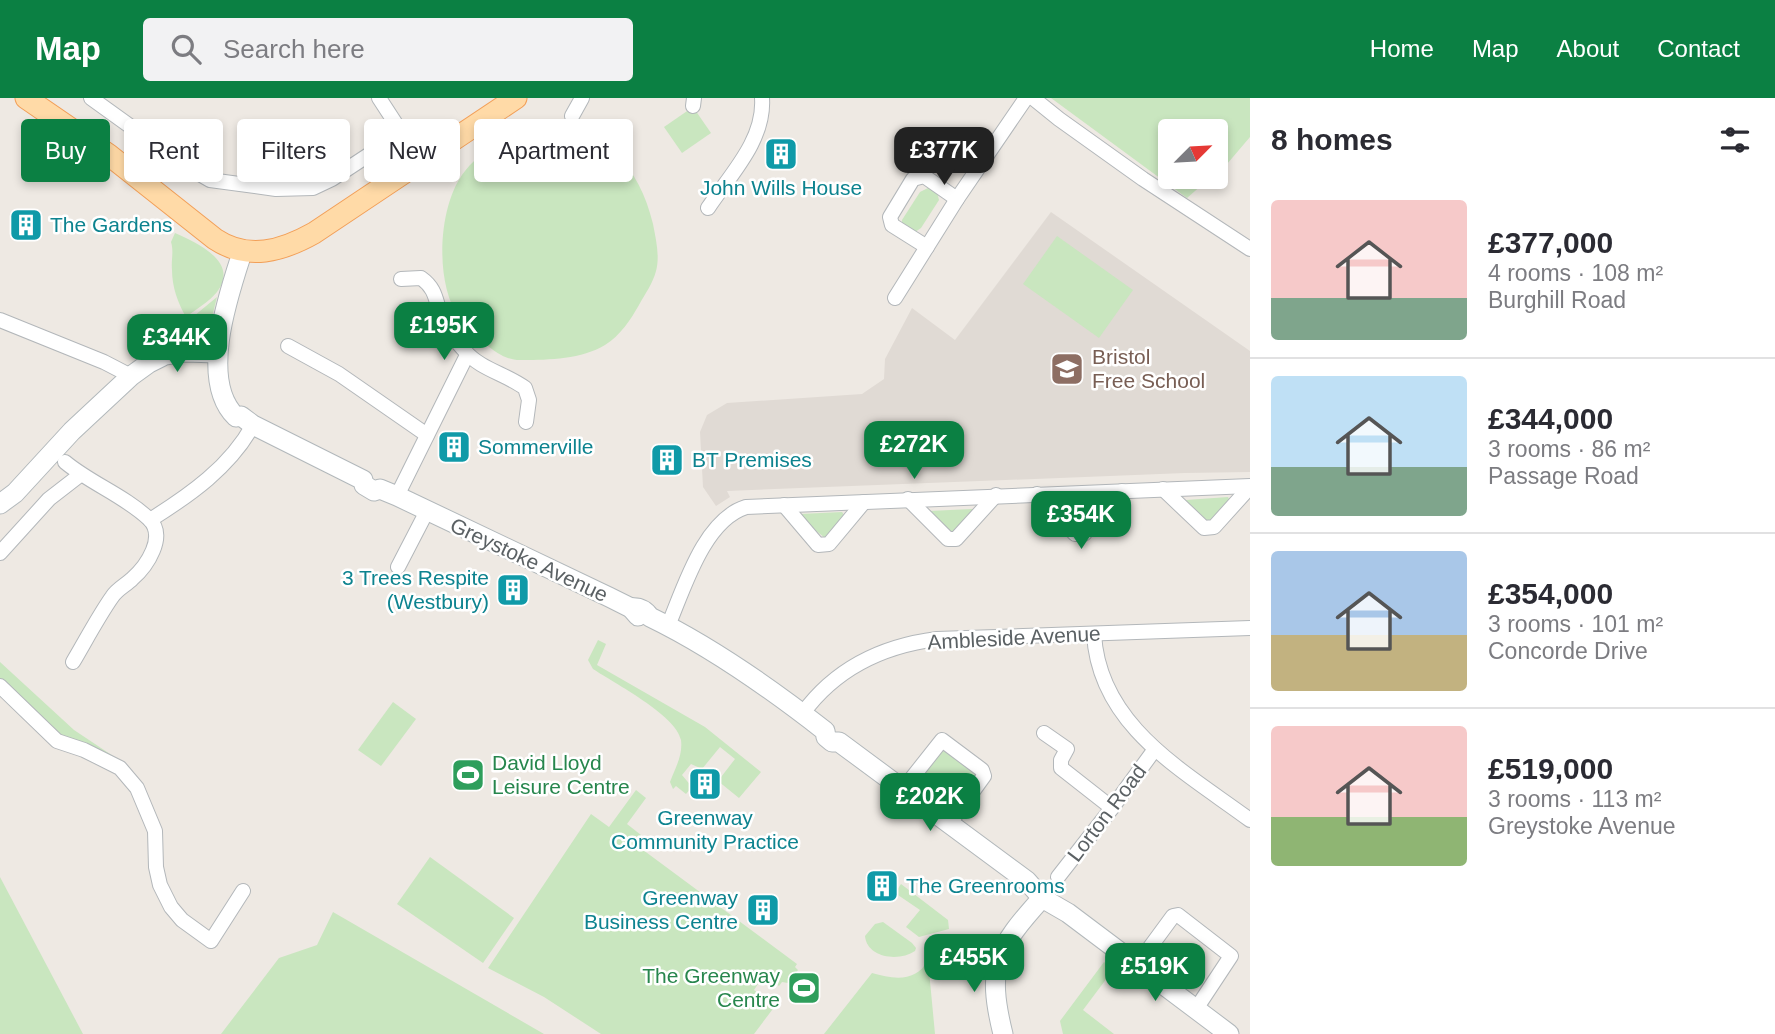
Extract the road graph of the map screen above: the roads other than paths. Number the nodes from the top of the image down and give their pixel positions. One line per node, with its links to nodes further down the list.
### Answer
1 (91, 98): 12 (street)
2 (379, 98): 10 (street)
3 (516, 98): 11 (main road)
4 (582, 98): 9 (street)
5 (762, 98): 15 (street)
6 (1026, 98): 14 (street)
7 (1033, 98): 17 (street)
8 (40, 102): 18 (main road)
9 (572, 116)
10 (393, 119)
11 (460, 135)
12 (364, 158)
13 (390, 182): 18 (main road)
14 (957, 199): 16 (street); 16 (street)
15 (708, 208)
16 (927, 247): 20 (street)
17 (1250, 249)
18 (243, 250): 23 (street)
19 (401, 279): 24 (street)
20 (895, 298)
21 (0, 320): 25 (street)
22 (288, 346): 28 (street)
23 (217, 353): 25 (street); 26 (street)
24 (467, 355): 27 (street); 28 (street)
25 (131, 376): 39 (street)
26 (241, 415): 32 (street, Greystoke Avenue); 42 (street)
27 (526, 422)
28 (427, 435): 32 (street)
29 (65, 462): 30 (street)
30 (80, 475): 42 (street); 43 (street)
31 (1250, 487): 33 (street); 33 (street)
32 (380, 488): 41 (street, Greystoke Avenue)
33 (1163, 489): 34 (street)
34 (1122, 491): 35 (street); 35 (street)
35 (1037, 494): 36 (street)
36 (996, 495): 37 (street); 37 (street)
37 (908, 499): 38 (street)
38 (864, 502): 40 (street); 40 (street)
39 (0, 504)
40 (783, 505): 45 (street)
41 (427, 511): 44 (street, Greystoke Avenue); 45 (street, Greystoke Avenue)
42 (150, 520): 48 (street)
43 (2, 548)
44 (398, 567)
45 (659, 622): 50 (street, Greystoke Avenue)
46 (1250, 628): 47 (street, Ambleside Avenue)
47 (1094, 634): 50 (street, Ambleside Avenue); 52 (street)
48 (73, 662)
49 (0, 686): 58 (street)
50 (803, 713): 53 (street, Greystoke Avenue)
51 (1044, 733): 54 (street)
52 (1155, 749): 54 (street, Lorton Road); 55 (street)
53 (904, 788): 56 (street, Greystoke Avenue); 56 (street)
54 (1112, 808): 57 (street, Lorton Road)
55 (1250, 820)
56 (950, 823): 59 (street, Greystoke Avenue)
57 (1058, 877)
58 (243, 891)
59 (1042, 898): 60 (street, Greystoke Avenue); 62 (street)
60 (1137, 965): 61 (street, Greystoke Avenue); 61 (street)
61 (1196, 1009): 63 (street, Greystoke Avenue)
62 (1003, 1034)
63 (1230, 1034)

